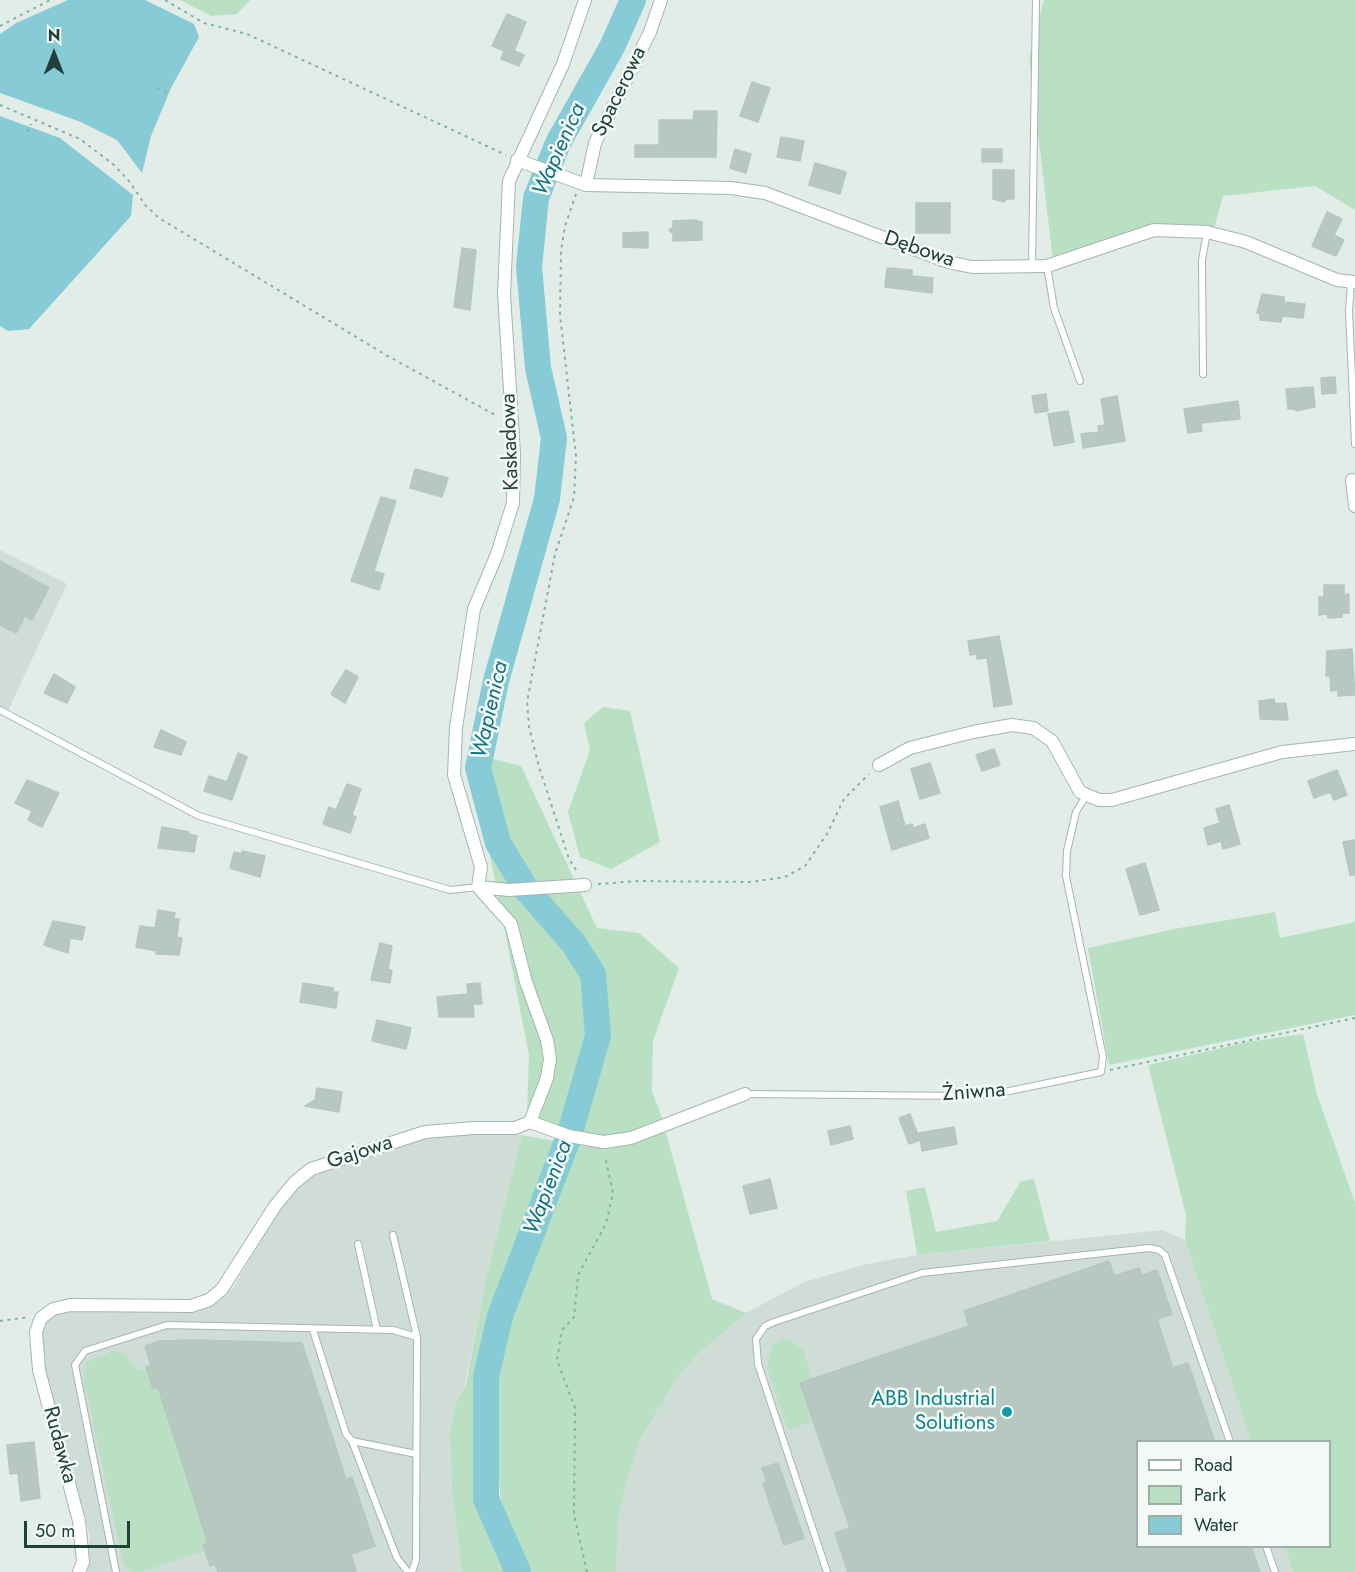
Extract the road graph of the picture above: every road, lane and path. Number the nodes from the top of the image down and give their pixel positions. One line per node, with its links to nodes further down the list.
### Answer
1 (50, 0): 6 (path)
2 (165, 0): 12 (path)
3 (585, 0): 12 (street, Kaskadowa)
4 (661, 0): 13 (street, Spacerowa)
5 (1036, 0): 15 (lane)
6 (0, 26)
7 (157, 88): 8 (path)
8 (171, 94)
9 (0, 105): 20 (path)
10 (31, 124): 11 (path)
11 (27, 132)
12 (516, 160): 13 (street, Dębowa); 20 (street, Kaskadowa)
13 (578, 183): 15 (street, Dębowa); 28 (path)
14 (1207, 232): 16 (street, Dębowa); 17 (street, Dębowa); 18 (lane)
15 (1032, 265): 16 (street, Dębowa)
16 (1047, 266): 19 (lane)
17 (1353, 282): 21 (lane)
18 (1203, 374)
19 (1080, 381)
20 (510, 423): 29 (street, Kaskadowa)
21 (1355, 444)
22 (1353, 480): 23 (street)
23 (1355, 506)
24 (0, 710): 29 (lane)
25 (1355, 744): 27 (street)
26 (879, 765): 27 (street); 28 (path)
27 (1086, 796): 31 (lane)
28 (585, 885): 29 (street)
29 (478, 887): 33 (street)
30 (1355, 1018): 31 (path)
31 (1101, 1072): 32 (lane, Żniwna)
32 (745, 1094): 34 (street, Żniwna)
33 (530, 1122): 34 (street); 37 (street, Gajowa)
34 (599, 1142): 49 (path)
35 (393, 1235): 41 (lane)
36 (358, 1244): 40 (lane)
37 (41, 1317): 38 (path); 46 (street, Rudawka)
38 (0, 1321)
39 (313, 1330): 40 (lane); 43 (lane); 47 (lane)
40 (377, 1330): 41 (lane)
41 (417, 1337): 44 (lane)
42 (1229, 1440): 50 (lane)
43 (352, 1441): 44 (lane); 48 (lane)
44 (416, 1454): 48 (lane)
45 (1267, 1548): 51 (lane)
46 (79, 1572)
47 (116, 1572)
48 (410, 1572)
49 (587, 1572)
50 (827, 1572)
51 (1275, 1572)

